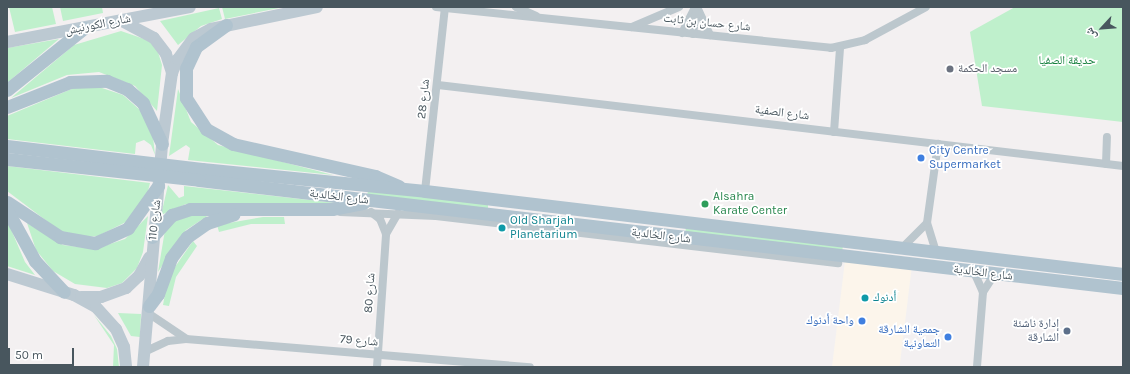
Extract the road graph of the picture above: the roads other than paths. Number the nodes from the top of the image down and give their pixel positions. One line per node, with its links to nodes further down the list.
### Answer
1 (190, 7): 10 (main road, شارع الكورنيش)
2 (317, 7): 11 (main road)
3 (436, 7): 8 (street, شارع حسان بن ثابت)
4 (516, 7): 9 (street, شارع حسان بن ثابت)
5 (679, 7): 12 (street)
6 (696, 7): 14 (street); 15 (street); 16 (street)
7 (926, 7): 18 (street)
8 (445, 8): 9 (street, شارع حسان بن ثابت); 20 (street, شارع 28)
9 (548, 20): 12 (street, شارع حسان بن ثابت)
10 (120, 21): 13 (main road, شارع الكورنيش); 19 (main road)
11 (226, 25): 19 (main road); 33 (main road)
12 (631, 27): 14 (street, شارع حسان بن ثابت)
13 (84, 28): 17 (main road, شارع الكورنيش); 21 (main road)
14 (682, 33): 15 (street, شارع حسان بن ثابت)
15 (693, 34): 16 (street, شارع حسان بن ثابت)
16 (710, 36): 18 (street, شارع حسان بن ثابت)
17 (7, 42)
18 (840, 48): 23 (street)
19 (172, 73): 25 (main road, شارع 110)
20 (438, 85): 23 (street, شارع الصفية); 34 (street, شارع 28)
21 (9, 89)
22 (7, 107): 25 (main road)
23 (834, 132): 26 (street, شارع الصفية)
24 (1107, 137): 29 (street)
25 (162, 144): 32 (main road, شارع 110)
26 (938, 144): 29 (street, شارع الصفية); 40 (street)
27 (7, 146): 31 (main road, bridge)
28 (7, 159): 31 (main road, bridge)
29 (1106, 164): 30 (street, شارع الصفية)
30 (1123, 166)
31 (201, 175): 33 (main road, شارع الخالدية); 36 (main road, شارع الخالدية)
32 (158, 186): 35 (main road); 43 (main road, شارع 110)
33 (406, 190): 34 (main road, شارع الخالدية)
34 (425, 192): 44 (main road, شارع الخالدية)
35 (7, 202)
36 (371, 206): 38 (main road); 39 (street); 41 (main road, شارع الخالدية); 42 (street)
37 (7, 210): 54 (main road)
38 (248, 210): 43 (main road); 55 (main road)
39 (398, 213): 41 (street); 42 (street, شارع 80)
40 (927, 223): 44 (street); 45 (street)
41 (529, 224): 47 (street); 48 (main road, شارع الخالدية)
42 (386, 234): 58 (street, شارع 80)
43 (152, 237): 46 (main road, شارع 110)
44 (902, 248): 45 (main road, شارع الخالدية)
45 (936, 252): 50 (main road, شارع الخالدية)
46 (151, 253): 54 (main road); 55 (main road, شارع 110)
47 (838, 263)
48 (974, 272): 51 (main road, شارع الخالدية); 53 (street)
49 (7, 274): 54 (main road)
50 (1123, 274)
51 (994, 275): 52 (main road, شارع الخالدية); 53 (street)
52 (1123, 288)
53 (983, 292): 63 (street)
54 (69, 293): 59 (main road)
55 (148, 310): 56 (street, شارع 79); 57 (main road, شارع 110)
56 (186, 339): 57 (street, شارع 79); 58 (street, شارع 79)
57 (144, 352): 60 (main road, شارع 110)
58 (378, 354): 61 (street, شارع 80); 62 (street, شارع 79)
59 (126, 367)
60 (143, 367)
61 (377, 367)
62 (530, 367)
63 (977, 367)

